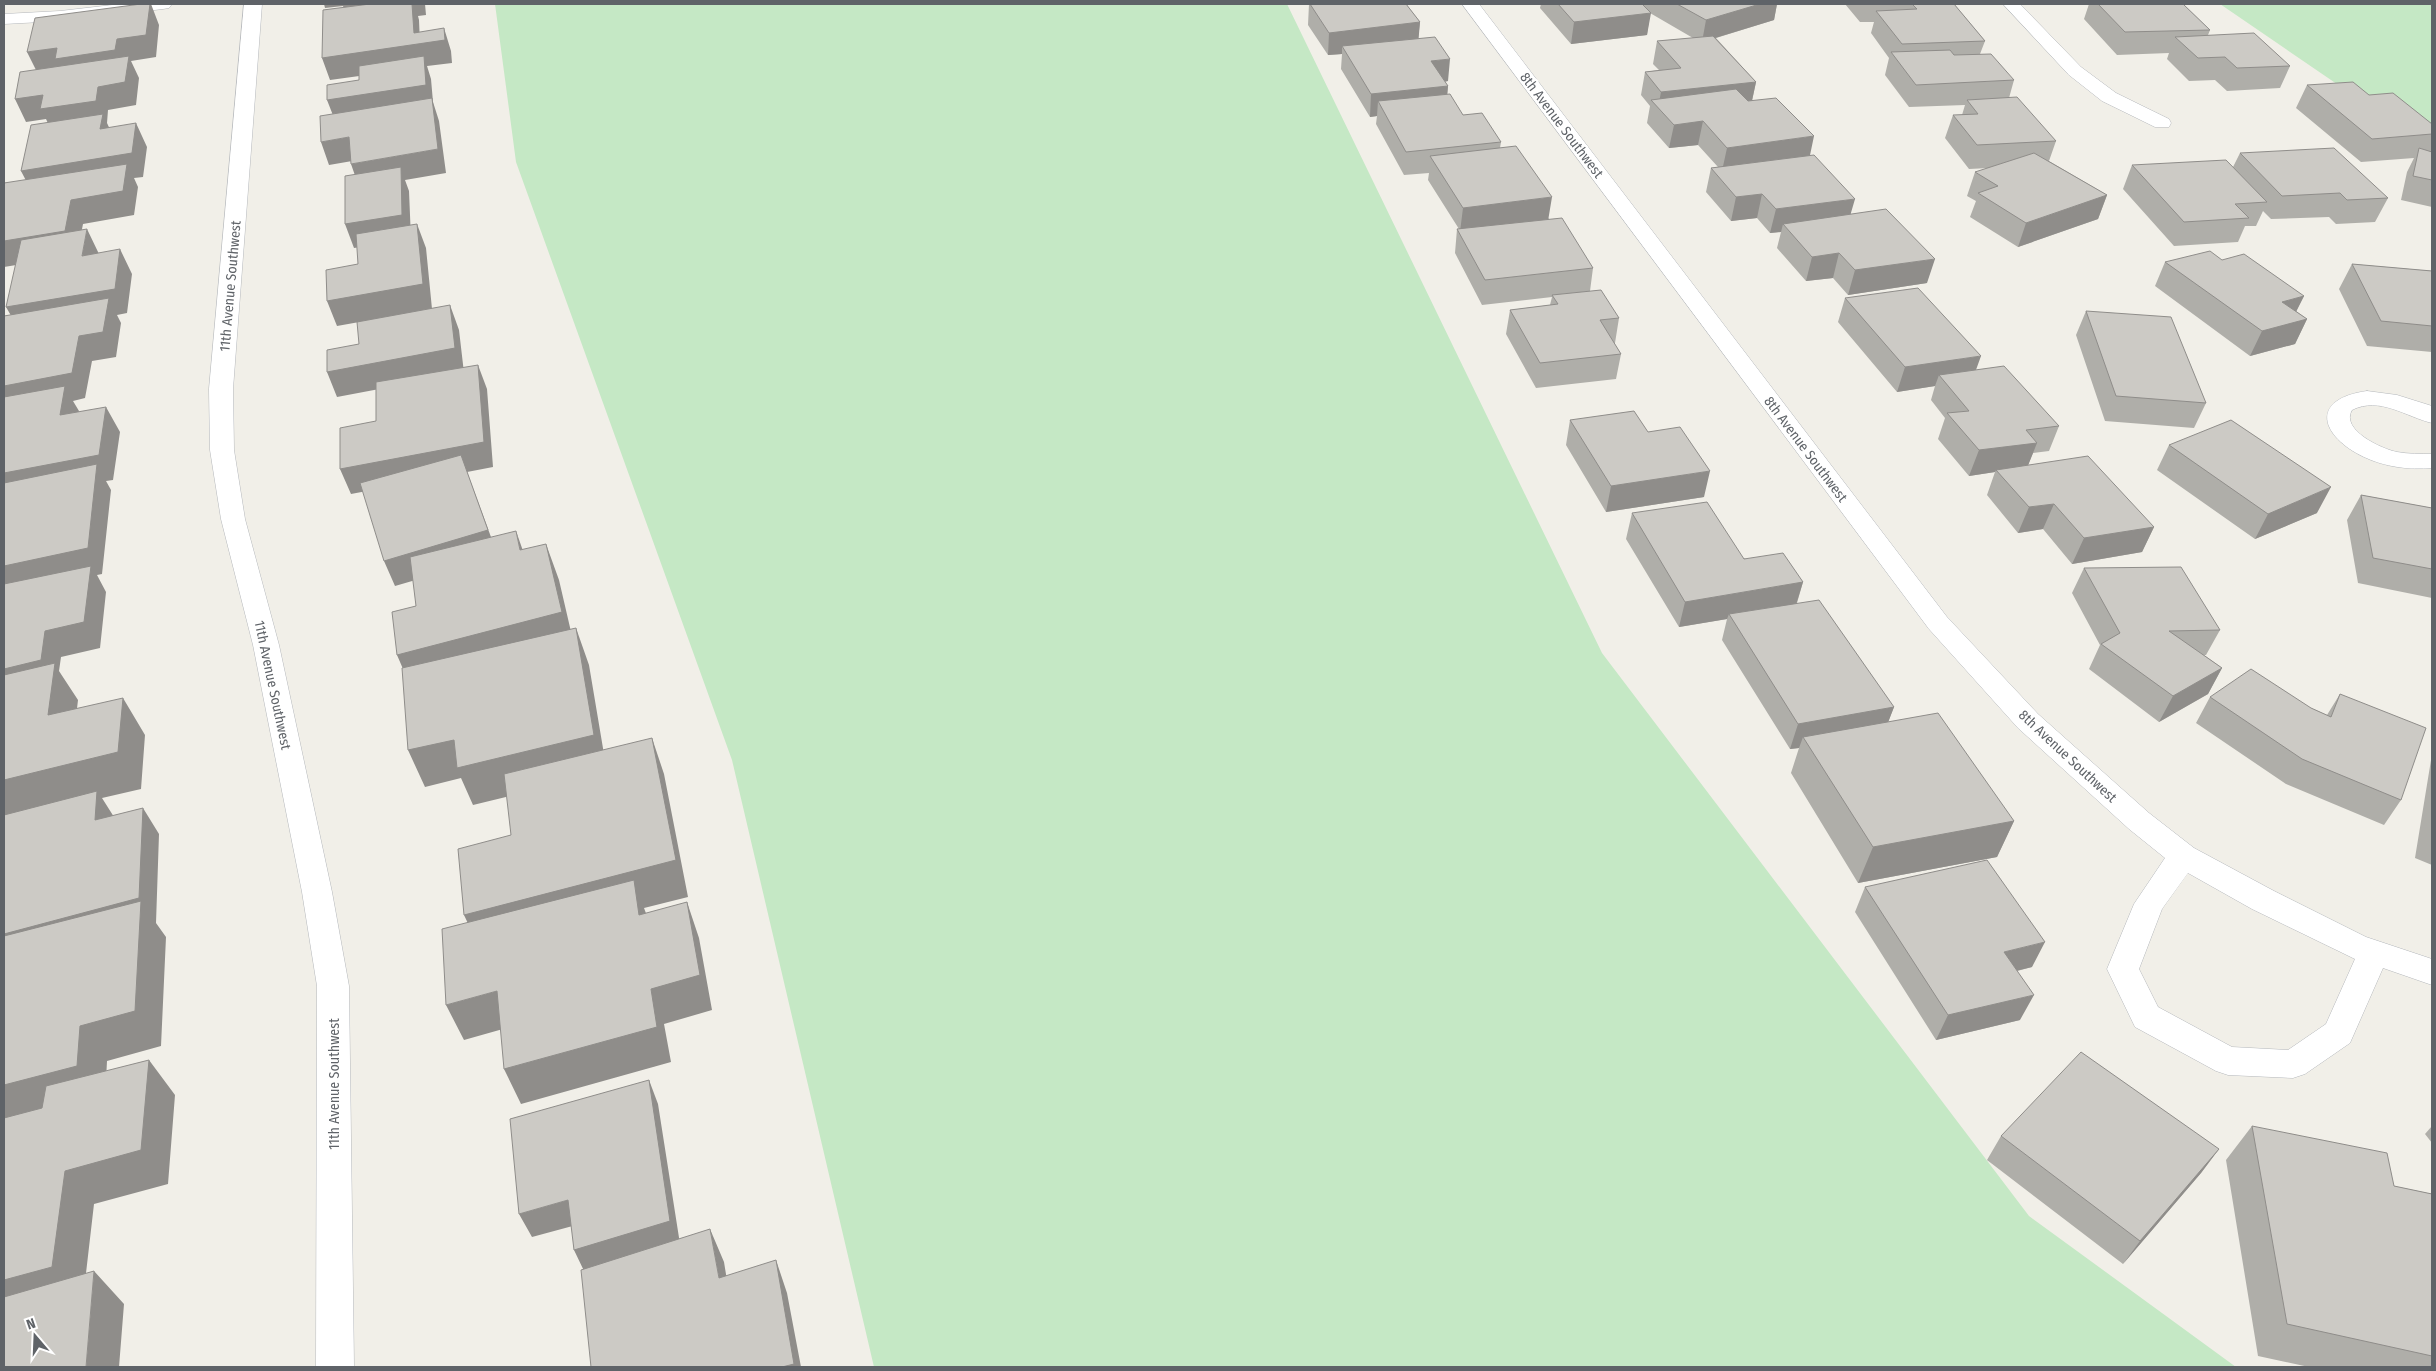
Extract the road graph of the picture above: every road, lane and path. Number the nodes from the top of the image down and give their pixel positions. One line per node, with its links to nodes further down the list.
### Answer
1 (163, 4): 5 (street)
2 (253, 4): 12 (street, 11th Avenue Southwest)
3 (1470, 4): 9 (street, 8th Avenue Southwest)
4 (2011, 4): 6 (street)
5 (4, 19)
6 (2162, 123)
7 (2432, 416): 8 (street)
8 (2432, 461)
9 (2183, 856): 10 (street, 8th Avenue Southwest); 10 (street)
10 (2374, 952): 11 (street, 8th Avenue Southwest)
11 (2432, 972)
12 (335, 1367)

